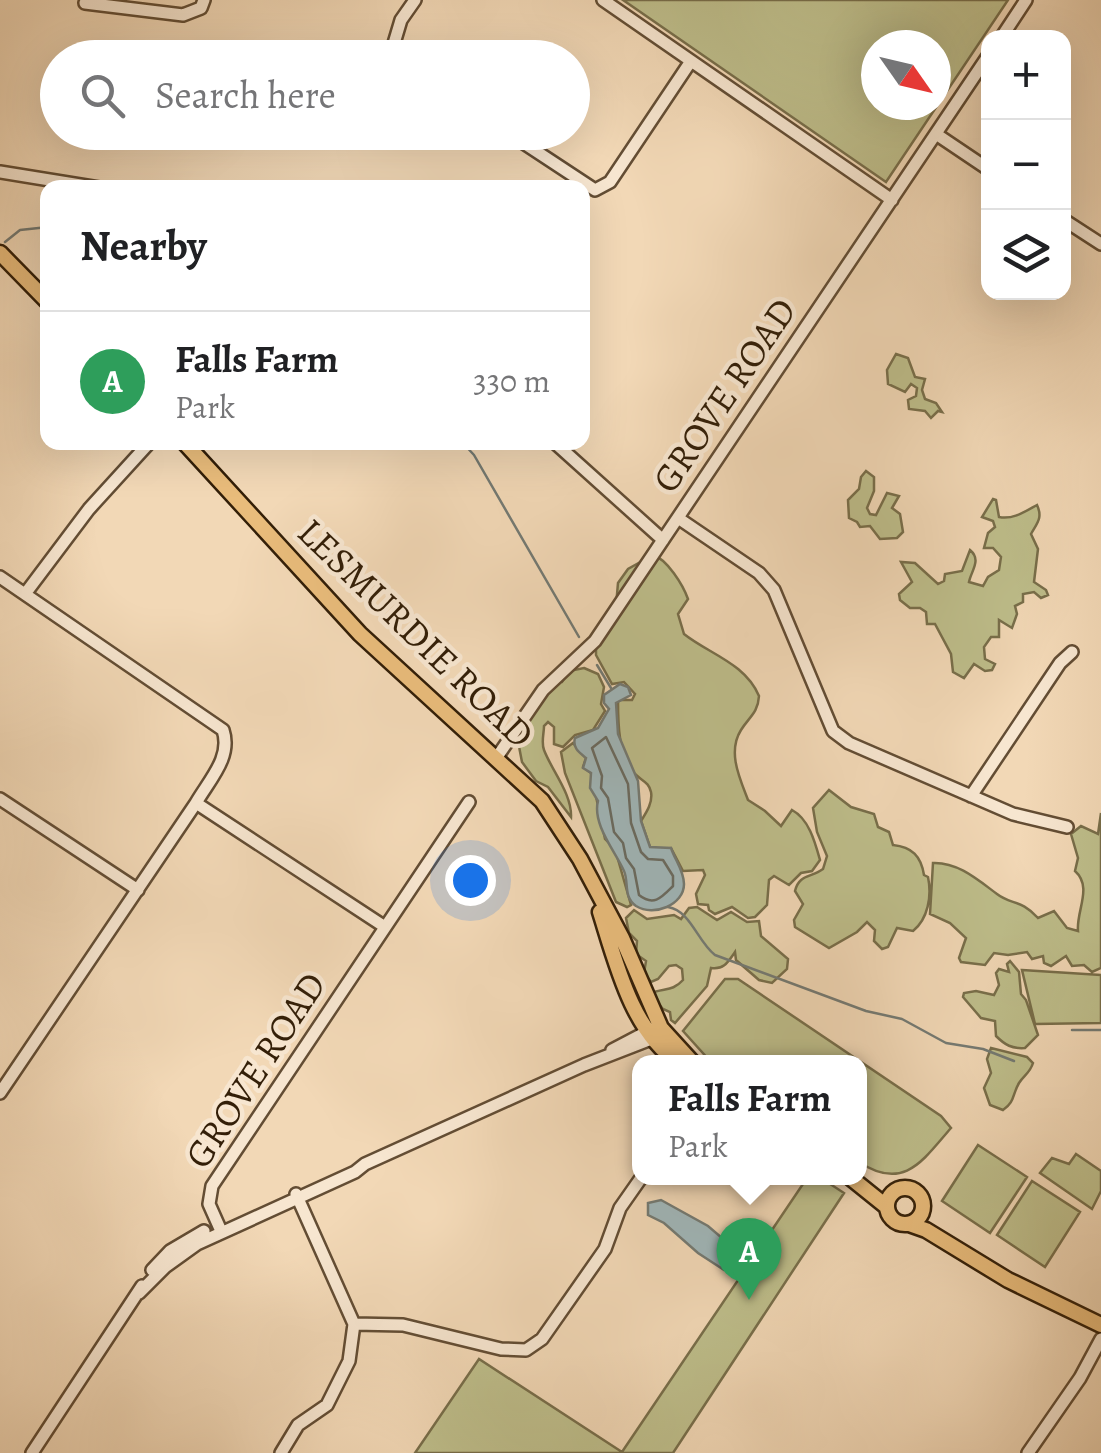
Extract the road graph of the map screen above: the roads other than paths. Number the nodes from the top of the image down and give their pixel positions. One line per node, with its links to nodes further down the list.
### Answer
1 (204, 0): 5 (street)
2 (415, 0): 7 (street)
3 (603, 0): 8 (street)
4 (1026, 0): 6 (street)
5 (86, 2)
6 (1006, 30)
7 (395, 40)
8 (691, 61): 16 (street); 17 (street)
9 (981, 66): 10 (street, GROVE ROAD)
10 (936, 134): 12 (street); 17 (street, GROVE ROAD)
11 (534, 150): 15 (street)
12 (981, 165)
13 (0, 172): 14 (street)
14 (50, 180)
15 (580, 180)
16 (590, 187)
17 (892, 200): 25 (street, GROVE ROAD)
18 (1071, 225): 19 (street)
19 (1101, 244)
20 (0, 254): 21 (main road)
21 (40, 294)
22 (143, 450): 28 (street)
23 (191, 450): 30 (main road, LESMURDIE ROAD)
24 (563, 450): 26 (street)
25 (678, 518): 26 (street, GROVE ROAD); 31 (street)
26 (663, 540): 30 (street, GROVE ROAD)
27 (0, 577): 28 (street)
28 (26, 594): 33 (street)
29 (1072, 652): 31 (street)
30 (496, 756): 38 (main road, LESMURDIE ROAD)
31 (972, 796): 35 (street)
32 (0, 799): 36 (street)
33 (196, 802): 36 (street); 37 (street)
34 (469, 802): 37 (street, GROVE ROAD)
35 (1068, 827)
36 (138, 890): 41 (street)
37 (385, 927): 50 (street, GROVE ROAD)
38 (653, 1032): 39 (main road, LESMURDIE ROAD); 40 (main road, LESMURDIE ROAD); 46 (street)
39 (672, 1055)
40 (683, 1055)
41 (0, 1094)
42 (867, 1183): 45 (main road)
43 (636, 1185): 52 (street)
44 (860, 1185): 47 (main road)
45 (895, 1191): 47 (main road); 48 (main road)
46 (296, 1194): 50 (street); 52 (street)
47 (887, 1206): 49 (main road)
48 (923, 1210): 49 (main road); 51 (main road)
49 (908, 1224): 51 (main road)
50 (219, 1228): 55 (street, GROVE ROAD)
51 (950, 1245): 53 (main road)
52 (354, 1324): 56 (street)
53 (1101, 1325)
54 (1101, 1339): 57 (street)
55 (30, 1453)
56 (281, 1453)
57 (1028, 1453)

